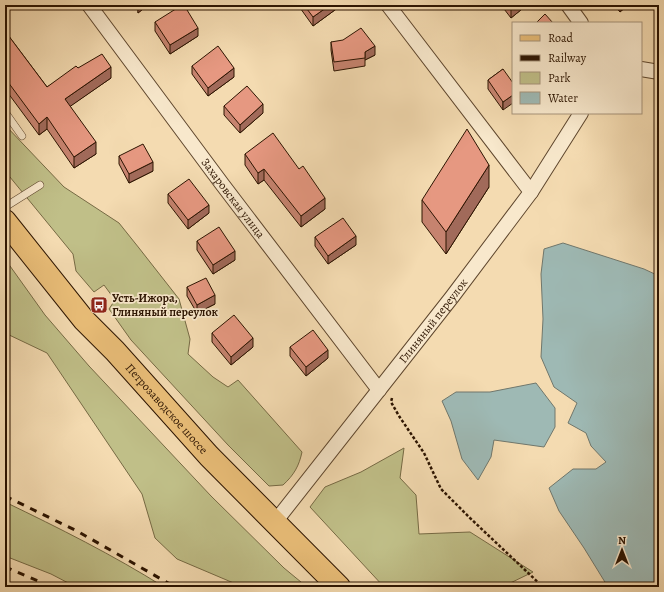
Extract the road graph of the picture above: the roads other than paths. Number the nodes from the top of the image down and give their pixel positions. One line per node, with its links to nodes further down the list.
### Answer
1 (89, 5): 14 (street, Захаровская улица)
2 (388, 5): 11 (street)
3 (568, 5): 4 (street)
4 (579, 22)
5 (642, 69): 6 (street)
6 (659, 72)
7 (5, 112): 9 (lane)
8 (580, 114): 11 (street, Глиняный переулок)
9 (22, 136)
10 (40, 185): 12 (lane)
11 (531, 192): 14 (street, Глиняный переулок)
12 (5, 207)
13 (5, 221): 15 (main road, Петрозаводское шоссе)
14 (384, 384): 15 (street, Глиняный переулок)
15 (275, 522): 16 (main road, Петрозаводское шоссе)
16 (339, 587)

